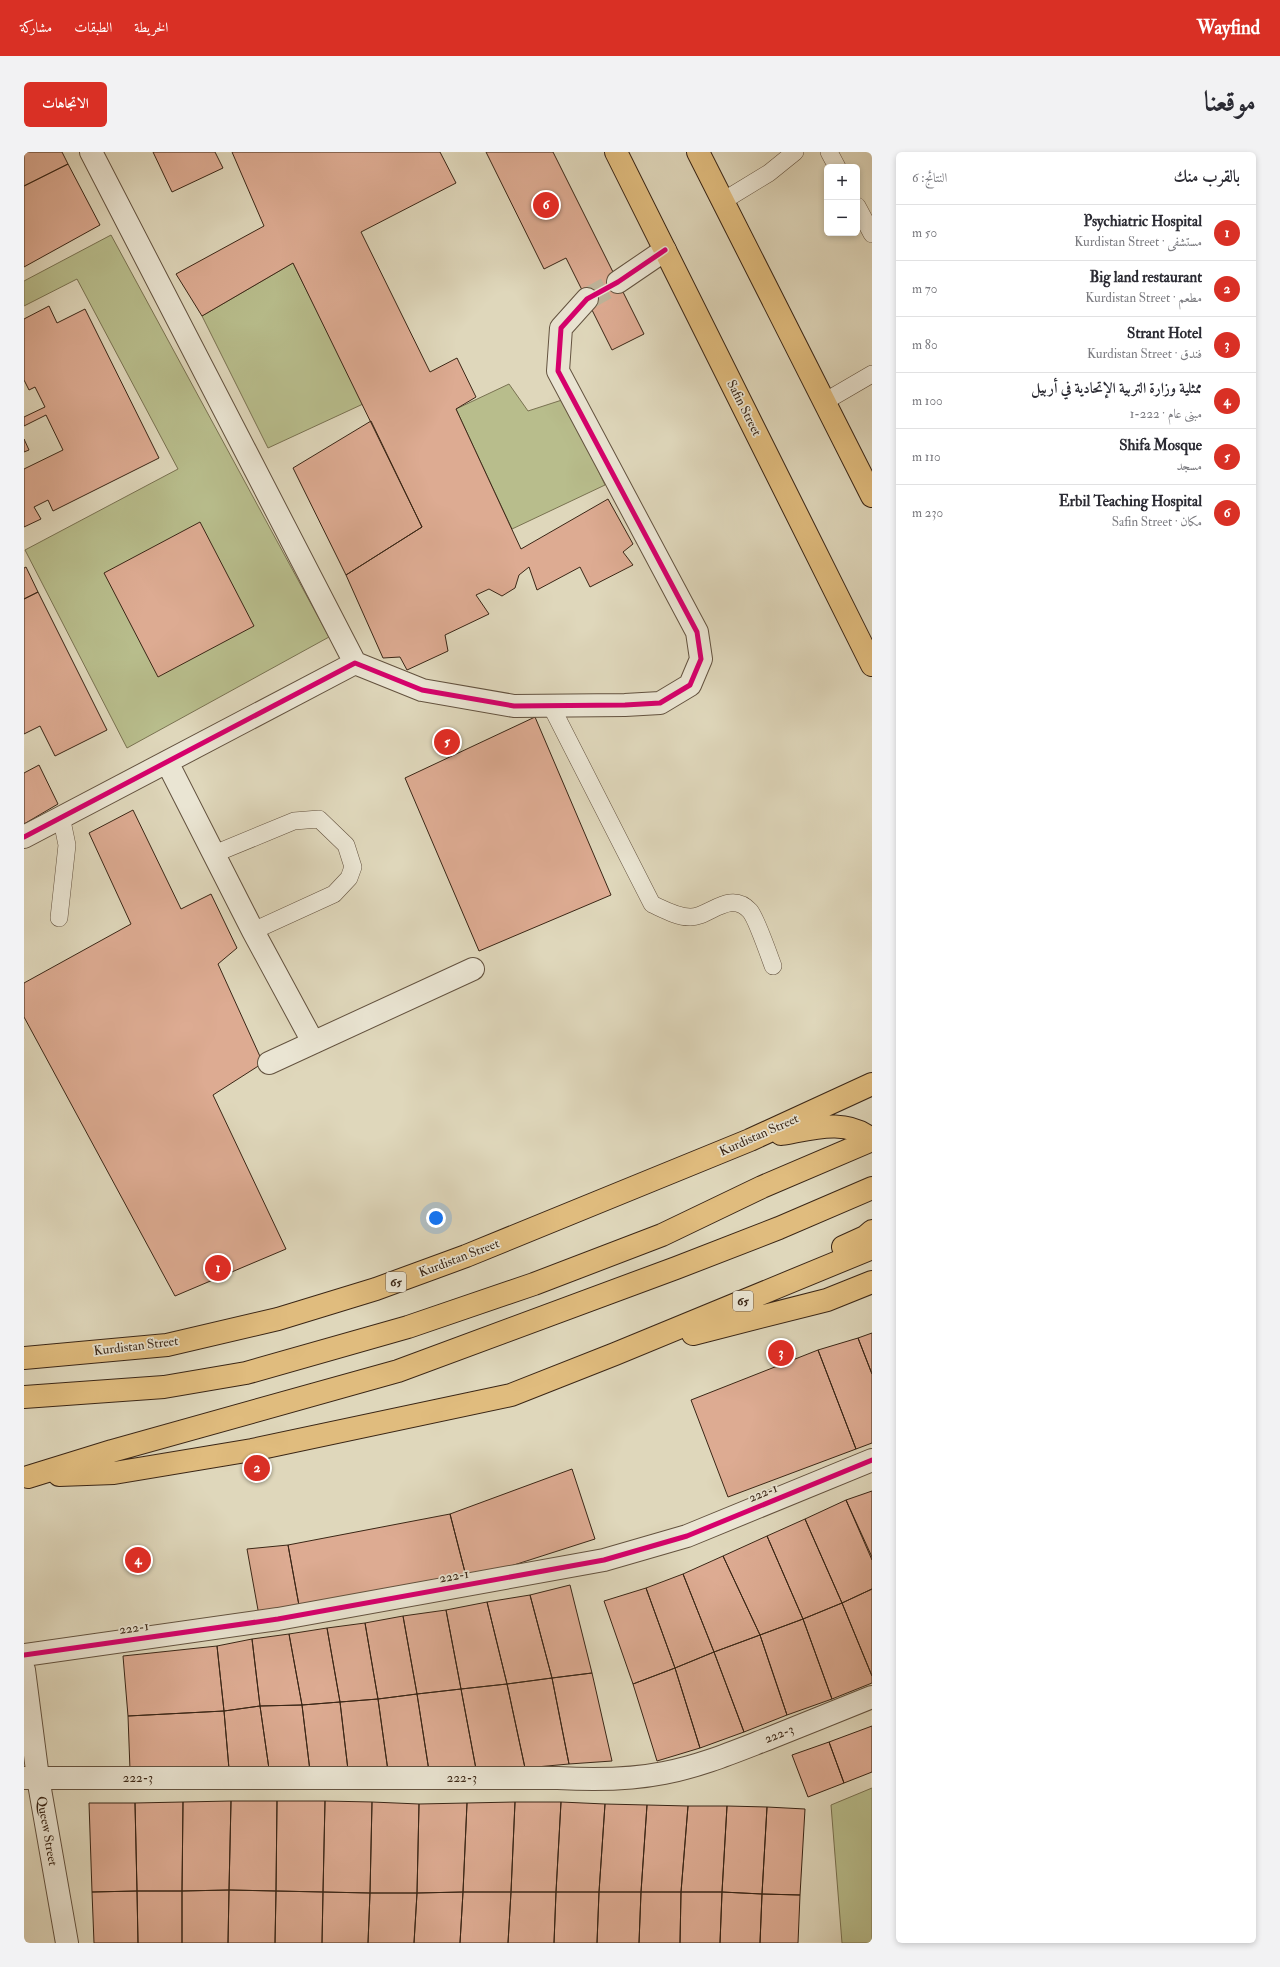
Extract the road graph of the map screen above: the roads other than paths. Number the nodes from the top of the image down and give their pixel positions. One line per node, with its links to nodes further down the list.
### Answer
1 (91, 152): 16 (street)
2 (616, 152): 10 (main road, Safin Street)
3 (698, 152): 7 (main road)
4 (795, 152): 7 (lane)
5 (829, 152): 6 (lane)
6 (835, 164)
7 (723, 201): 14 (main road)
8 (860, 212): 9 (lane)
9 (872, 234)
10 (665, 250): 11 (street); 17 (main road, Safin Street)
11 (618, 282)
12 (587, 299): 18 (street)
13 (872, 374): 14 (lane)
14 (824, 402): 15 (main road)
15 (872, 496)
16 (355, 663): 18 (street); 19 (street)
17 (872, 665)
18 (551, 706): 25 (lane)
19 (167, 762): 20 (street); 22 (street)
20 (61, 816): 21 (street); 23 (lane)
21 (24, 837)
22 (214, 854): 24 (street); 24 (lane)
23 (58, 918)
24 (253, 931): 27 (street)
25 (773, 966)
26 (473, 969): 27 (street)
27 (313, 1042): 28 (street)
28 (269, 1063)
29 (872, 1084): 30 (main road, Kurdistan Street / 65)
30 (750, 1140): 31 (main road); 37 (main road, Kurdistan Street / 65)
31 (872, 1140): 38 (main road)
32 (872, 1188): 40 (main road, 65)
33 (872, 1231): 36 (main road)
34 (872, 1248): 36 (main road, 65)
35 (872, 1282): 36 (main road)
36 (615, 1354): 40 (main road, 65)
37 (24, 1358)
38 (24, 1397)
39 (872, 1460): 41 (street, 222-1)
40 (26, 1477)
41 (24, 1654)
42 (24, 1670): 44 (street, Queew Street)
43 (872, 1697): 44 (street, 222-3)
44 (31, 1778): 45 (street, Queew Street)
45 (67, 1943)

